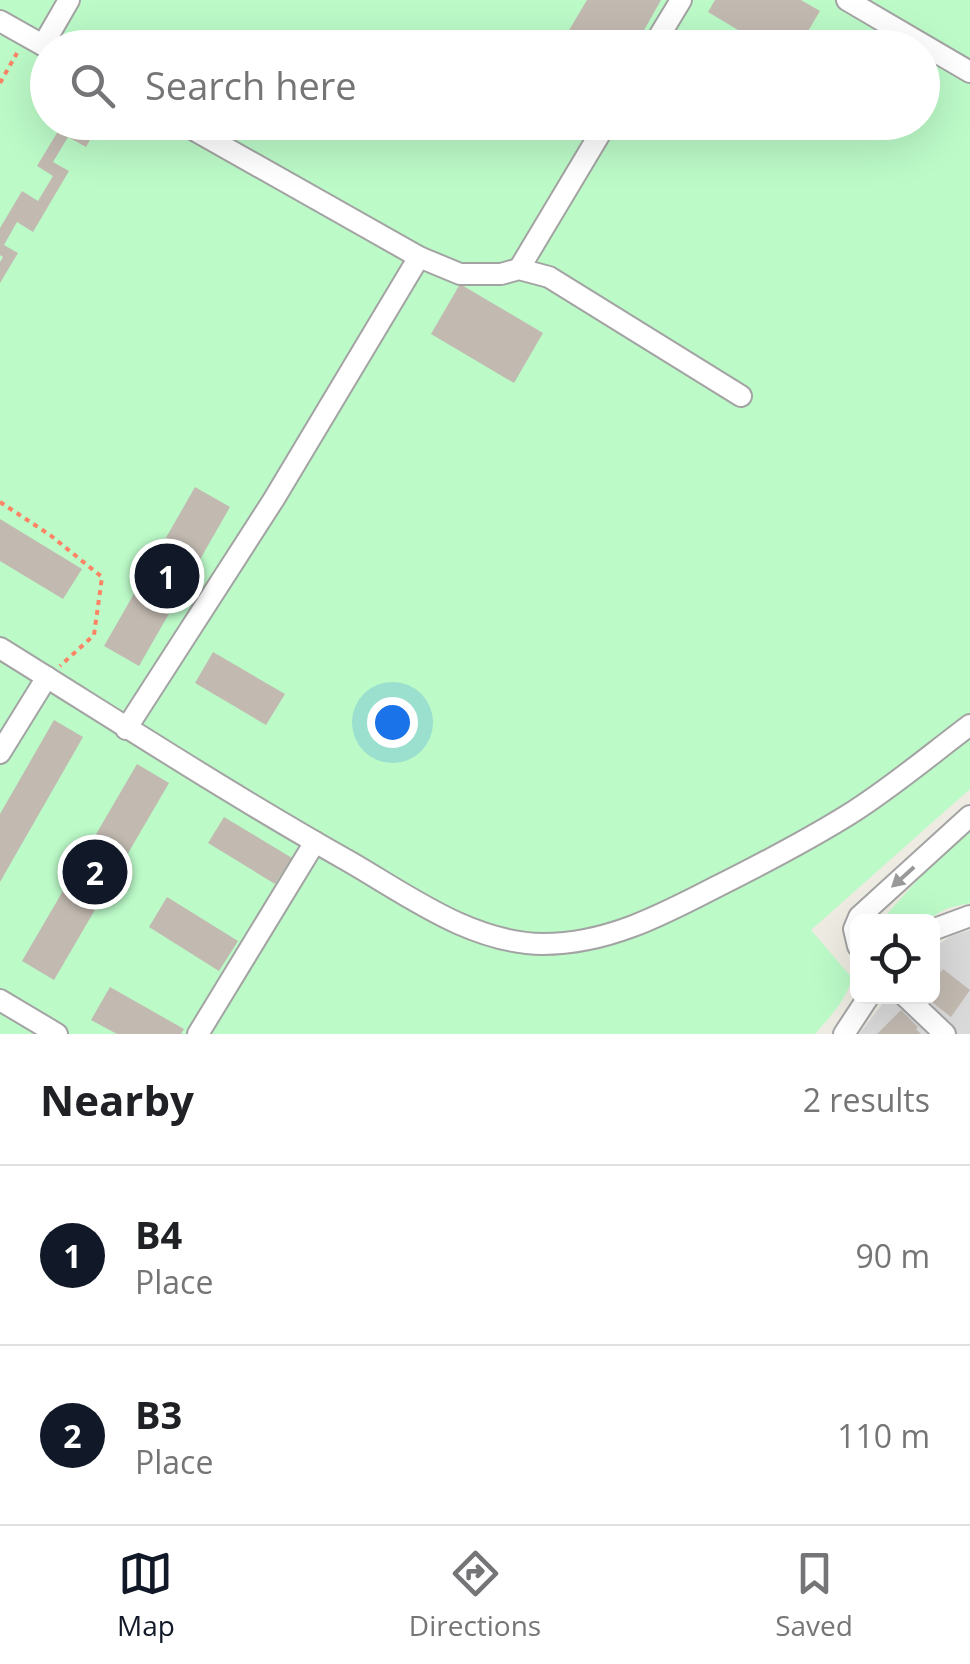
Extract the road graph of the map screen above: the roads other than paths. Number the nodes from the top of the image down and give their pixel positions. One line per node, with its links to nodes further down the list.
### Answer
1 (69, 0): 5 (street)
2 (681, 0): 6 (street)
3 (848, 0): 7 (street)
4 (0, 21): 8 (street)
5 (48, 30)
6 (663, 30)
7 (899, 30)
8 (30, 38)
9 (940, 54): 10 (street)
10 (970, 72)
11 (212, 140): 13 (street)
12 (596, 140): 14 (street)
13 (419, 257): 14 (street); 19 (street)
14 (518, 269): 15 (street)
15 (741, 396)
16 (0, 648): 17 (street)
17 (48, 678): 19 (street); 20 (street)
18 (970, 725): 22 (street)
19 (126, 729): 22 (street)
20 (0, 753)
21 (970, 816): 23 (street, one-way to 23)
22 (315, 842): 30 (street)
23 (862, 914)
24 (970, 916): 25 (street)
25 (940, 927)
26 (0, 1000): 29 (street)
27 (863, 1004): 31 (street)
28 (913, 1004): 32 (street)
29 (57, 1034)
30 (198, 1034)
31 (844, 1034)
32 (945, 1034)

